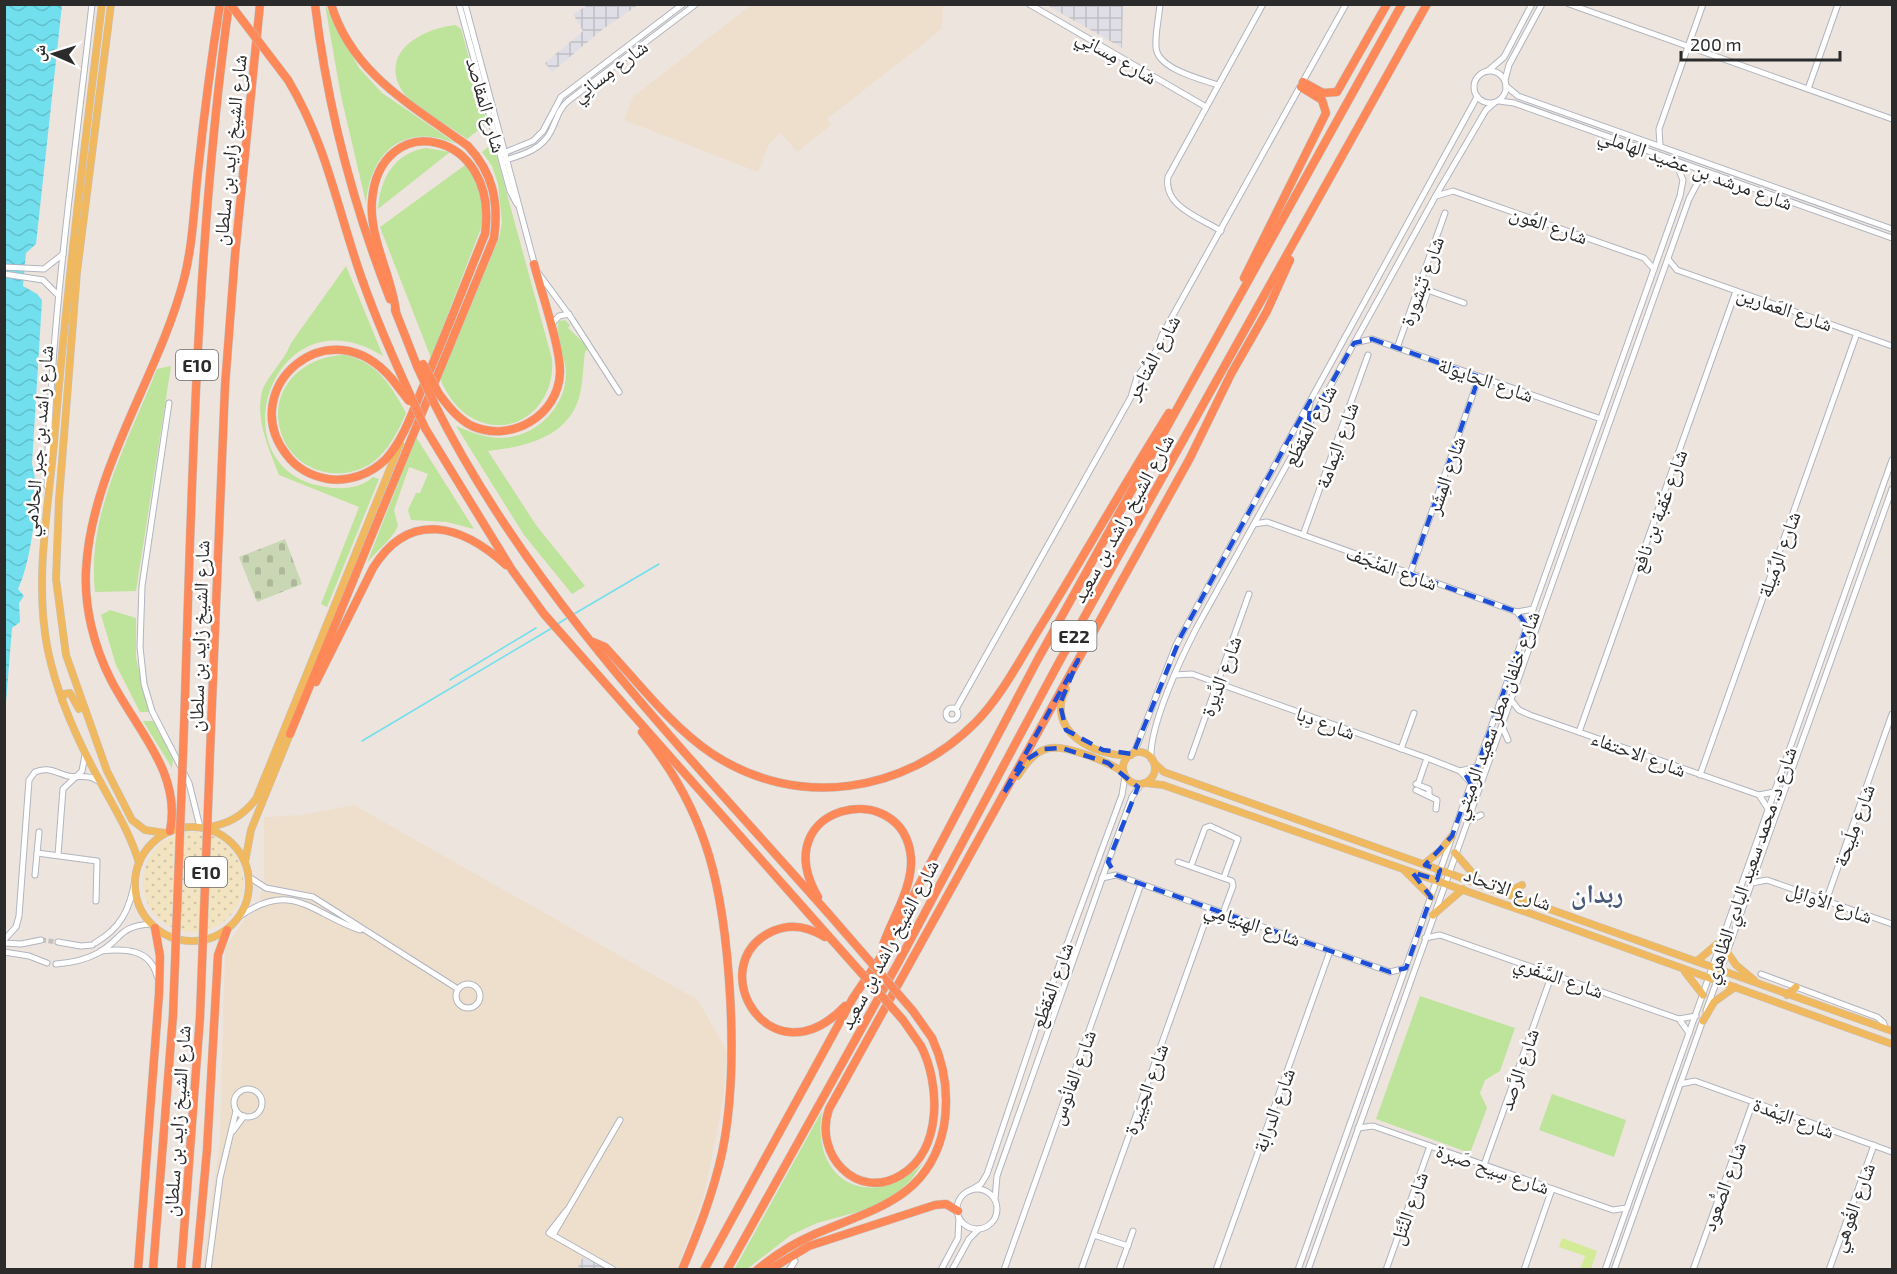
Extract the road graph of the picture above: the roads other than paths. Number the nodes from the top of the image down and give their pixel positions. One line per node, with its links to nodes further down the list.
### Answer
1 (92, 4): 57 (street)
2 (111, 4): 130 (main road, شارع راشد بن جبر الحلامي)
3 (220, 4): 156 (highway)
4 (230, 4): 94 (highway, bridge); 265 (highway, شارع الشيخ زايد بن سلطان / E10, bridge)
5 (260, 4): 266 (highway, شارع الشيخ زايد بن سلطان / E10, bridge)
6 (315, 4): 55 (highway)
7 (331, 4): 128 (highway)
8 (459, 4): 33 (street, شارع المقاصد)
9 (465, 4): 33 (street, شارع المقاصد)
10 (683, 4): 25 (street, شارع مِسانِي)
11 (696, 4): 27 (street, شارع مِسانِي)
12 (1029, 4): 36 (street, شارع مِسانِي)
13 (1160, 4): 30 (street)
14 (1263, 4): 30 (street)
15 (1346, 4): 31 (street, شارع المُتاجر)
16 (1387, 4): 31 (highway)
17 (1402, 4): 78 (highway, شارع الشيخ راشد بن سعيد / E22)
18 (1427, 4): 53 (highway, شارع الشيخ راشد بن سعيد / E22)
19 (1532, 4): 28 (street)
20 (1542, 4): 29 (street)
21 (1569, 4): 26 (street)
22 (1703, 4): 26 (street)
23 (1838, 4): 32 (street)
24 (102, 5): 103 (main road, شارع راشد بن جبر الحلامي)
25 (631, 44): 27 (street); 41 (street, شارع مِسانِي)
26 (1688, 47): 32 (street); 38 (street)
27 (636, 50): 42 (street, شارع مِسانِي)
28 (1488, 70): 29 (street); 34 (street)
29 (1506, 83): 35 (street); 39 (street, شارع مرشد بن عضيد الهاملي)
30 (1218, 85): 36 (street)
31 (1302, 85): 52 (street, شارع المُتاجر); 78 (highway)
32 (1808, 89): 37 (street)
33 (487, 94): 41 (street, شارع المقاصد)
34 (1477, 97): 35 (street); 56 (street, شارع المَقطَع)
35 (1496, 102): 43 (street, شارع مرشد بن عضيد الهاملي); 45 (street, شارع المَقطَع)
36 (1206, 107): 52 (street)
37 (1893, 119)
38 (1659, 129): 39 (street); 40 (street)
39 (1646, 140): 40 (street, شارع مرشد بن عضيد الهاملي)
40 (1660, 145): 51 (street, شارع مرشد بن عضيد الهاملي)
41 (503, 153): 42 (street, شارع المقاصد)
42 (505, 160): 61 (street, شارع المقاصد)
43 (1676, 161): 44 (street, شارع مرشد بن عضيد الهاملي); 47 (street, شارع خلفان مطر سعيد الرميثي)
44 (1717, 175): 49 (street, شارع خلفان مطر سعيد الرميثي); 54 (street, شارع مرشد بن عضيد الهاملي)
45 (1446, 178): 46 (street); 48 (street, شارع المَقطَع)
46 (1453, 191): 48 (street); 59 (street, شارع العُون)
47 (1680, 196): 49 (street); 58 (street, شارع خلفان مطر سعيد الرميثي)
48 (1435, 197): 75 (street, شارع المَقطَع)
49 (1689, 199): 60 (street, شارع خلفان مطر سعيد الرميثي)
50 (1445, 213): 68 (street, شارع تَبْشورة)
51 (1893, 229)
52 (1221, 231): 121 (street, شارع المُتاجر)
53 (1299, 236): 113 (highway); 272 (highway, شارع الشيخ راشد بن سعيد / E22)
54 (1893, 238)
55 (373, 242): 86 (highway); 91 (highway)
56 (1393, 252): 75 (street); 89 (street, شارع المَقطَع)
57 (63, 254): 65 (street); 71 (street)
58 (1659, 256): 59 (street, شارع العُون); 63 (street, شارع خلفان مطر سعيد الرميثي)
59 (1644, 258): 63 (street, شارع العُون)
60 (1668, 259): 64 (street); 67 (street, شارع خلفان مطر سعيد الرميثي)
61 (534, 264): 74 (street, شارع المقاصد); 77 (highway)
62 (4, 267): 65 (street)
63 (1654, 269): 92 (street, شارع خلفان مطر سعيد الرميثي)
64 (1677, 270): 67 (street); 70 (street, شارع العَمارين)
65 (33, 273): 66 (street); 71 (street)
66 (4, 274)
67 (1662, 274): 96 (street, شارع خلفان مطر سعيد الرميثي)
68 (1419, 287): 69 (street); 84 (street, شارع تَبْشورة)
69 (1428, 290): 72 (street); 73 (street)
70 (1736, 291): 79 (street, شارع العَمارين); 127 (street, شارع عُقبة بن نافع)
71 (58, 295): 103 (street)
72 (1464, 303)
73 (1423, 306)
74 (569, 314): 77 (street); 88 (street, شارع المقاصد)
75 (1370, 314): 76 (street, شارع المَقطَع)
76 (1364, 325): 80 (street); 81 (street, شارع المَقطَع)
77 (550, 327): 86 (highway, bridge)
78 (1220, 329): 82 (highway, شارع الشيخ راشد بن سعيد / E22)
79 (1857, 333): 83 (street, شارع العَمارين); 142 (street, شارع الرِّمَيلة)
80 (1372, 339): 81 (street); 84 (street, شارع الحايولة)
81 (1354, 343): 93 (street, شارع المَقطَع)
82 (1212, 344): 112 (highway); 207 (highway, شارع الشيخ راشد بن سعيد / E22)
83 (1893, 346)
84 (1397, 348): 87 (street, شارع الحايولة)
85 (1368, 355): 102 (street, شارع اليَمامة)
86 (420, 365): 112 (highway, bridge)
87 (1479, 377): 92 (street, شارع الحايولة); 105 (street, شارع المِشَر)
88 (619, 392)
89 (1310, 401): 93 (street); 133 (street, شارع المَقطَع)
90 (169, 403): 154 (street)
91 (410, 419): 94 (highway, bridge); 154 (main road)
92 (1601, 419): 95 (street, شارع خلفان مطر سعيد الرميثي)
93 (1309, 424): 99 (street, شارع المَقطَع)
94 (425, 429): 104 (highway)
95 (1591, 447): 96 (street); 106 (street, شارع خلفان مطر سعيد الرميثي)
96 (1599, 451): 107 (street, شارع خلفان مطر سعيد الرميثي)
97 (1893, 460): 138 (street, شارع د. محمد سعيد البادي الظاهري)
98 (1893, 489): 140 (street, شارع د. محمد سعيد البادي الظاهري)
99 (1260, 513): 100 (street, شارع المَنْجَف); 101 (street, شارع المَقطَع)
100 (1268, 522): 101 (street, شارع المَنْجَف); 102 (street, شارع المَنْجَف)
101 (1254, 524): 114 (street, شارع المَقطَع)
102 (1303, 535): 105 (street, شارع المَنْجَف)
103 (46, 536): 119 (main road, شارع راشد بن جبر الحلامي)
104 (512, 570): 115 (highway); 128 (highway)
105 (1410, 574): 110 (street, شارع المَنْجَف)
106 (1540, 589): 107 (street); 109 (street, شارع خلفان مطر سعيد الرميثي)
107 (1548, 592): 120 (street, شارع خلفان مطر سعيد الرميثي)
108 (1249, 594): 118 (street, شارع الدِّيرة)
109 (1533, 609): 110 (street); 111 (street, شارع خلفان مطر سعيد الرميثي)
110 (1517, 612): 111 (street)
111 (1527, 626): 137 (street, شارع خلفان مطر سعيد الرميثي)
112 (593, 642): 188 (highway)
113 (1078, 660): 133 (main road); 148 (highway)
114 (1180, 661): 116 (street, شارع دِبا); 117 (street, شارع المَقطَع)
115 (595, 672): 200 (highway); 270 (highway)
116 (1192, 674): 117 (street, شارع دِبا); 118 (street, شارع دِبا)
117 (1175, 675): 136 (street, شارع المَقطَع)
118 (1217, 683): 131 (street, شارع دِبا); 134 (street, شارع الدِّيرة)
119 (62, 700): 130 (main road); 132 (main road, شارع راشد بن جبر الحلامي)
120 (1511, 700): 122 (street); 124 (street, شارع خلفان مطر سعيد الرميثي)
121 (956, 709)
122 (1519, 710): 124 (street); 127 (street, شارع الاحتفاء)
123 (1414, 713): 131 (street)
124 (1506, 713): 126 (street, شارع خلفان مطر سعيد الرميثي)
125 (1893, 714): 186 (street, شارع مِلَيحة)
126 (1502, 726): 129 (street); 153 (street, شارع خلفان مطر سعيد الرميثي)
127 (1579, 732): 142 (street, شارع الاحتفاء)
128 (290, 734): 161 (main road)
129 (1508, 740)
130 (95, 741): 156 (main road, شارع راشد بن جبر الحلامي)
131 (1401, 749): 135 (street, شارع دِبا)
132 (85, 752): 143 (street); 146 (main road, شارع راشد بن جبر الحلامي)
133 (1132, 754): 136 (main road); 141 (main road)
134 (1191, 757)
135 (1427, 758): 139 (street, شارع دِبا); 150 (street)
136 (1152, 761): 144 (main road); 165 (main road, شارع الاتحاد)
137 (1477, 767): 139 (street); 145 (street, شارع خلفان مطر سعيد الرميثي)
138 (1782, 770): 140 (street); 147 (street, شارع د. محمد سعيد البادي الظاهري)
139 (1460, 771): 145 (street, شارع دِبا)
140 (1791, 773): 168 (street, شارع د. محمد سعيد البادي الظاهري)
141 (1124, 774): 144 (main road); 148 (main road); 253 (street, شارع المَقطَع)
142 (1700, 775): 149 (street, شارع الاحتفاء)
143 (78, 776): 146 (street); 160 (street); 201 (street)
144 (1143, 783): 162 (street, شارع المَقطَع); 167 (main road, شارع الاتحاد)
145 (1471, 783): 157 (street, شارع خلفان مطر سعيد الرميثي)
146 (101, 784): 164 (main road, شارع راشد بن جبر الحلامي)
147 (1774, 792): 149 (street); 151 (street, شارع د. محمد سعيد البادي الظاهري)
148 (1003, 794): 200 (highway, bridge)
149 (1759, 795): 151 (street)
150 (1436, 809)
151 (1769, 810): 198 (street, شارع د. محمد سعيد البادي الظاهري)
152 (1481, 815): 153 (street)
153 (1468, 821): 159 (street, شارع خلفان مطر سعيد الرميثي)
154 (203, 828): 156 (main road); 161 (main road)
155 (39, 832): 158 (street)
156 (168, 832): 164 (main road)
157 (1452, 836): 165 (main road); 169 (street, شارع خلفان مطر سعيد الرميثي)
158 (37, 853): 160 (street); 170 (street)
159 (1455, 853): 169 (street, شارع خلفان مطر سعيد الرميثي); 181 (main road)
160 (58, 855): 185 (street)
161 (245, 862): 172 (main road)
162 (1108, 862): 171 (street); 174 (street, شارع المَقطَع)
163 (1178, 862): 166 (street)
164 (139, 863): 175 (main road)
165 (1424, 864): 169 (main road, شارع الاتحاد)
166 (1191, 866): 173 (street); 173 (street)
167 (1401, 868): 177 (main road, شارع الاتحاد); 184 (main road)
168 (1757, 868): 176 (street, شارع الأوائِل); 178 (street, شارع د. محمد سعيد البادي الظاهري)
169 (1444, 872): 177 (street, شارع خلفان مطر سعيد الرميثي); 181 (main road, شارع الاتحاد)
170 (35, 875)
171 (1116, 875): 174 (street); 179 (street, شارع الهِنيامِي)
172 (249, 877): 190 (main road); 195 (street)
173 (1224, 877): 189 (street)
174 (1102, 878): 254 (street, شارع المَقطَع)
175 (135, 880): 193 (main road); 202 (street)
176 (1767, 880): 178 (street, شارع الأوائِل); 186 (street, شارع الأوائِل)
177 (1441, 881): 182 (main road, شارع الاتحاد); 184 (street, شارع خلفان مطر سعيد الرميثي); 191 (street, شارع خلفان مطر سعيد الرميثي)
178 (1752, 883): 206 (street, شارع د. محمد سعيد البادي الظاهري)
179 (1141, 884): 187 (street, شارع الهِنيامِي); 278 (street, شارع الفانُوس)
180 (1522, 885): 183 (main road)
181 (1484, 886): 183 (main road, شارع الاتحاد)
182 (1463, 890): 191 (main road); 212 (main road, شارع الاتحاد)
183 (1506, 893): 208 (main road, شارع الاتحاد)
184 (1431, 897): 211 (street, شارع خلفان مطر سعيد الرميثي)
185 (96, 901)
186 (1826, 901): 192 (street, شارع الأوائِل)
187 (1210, 908): 189 (street, شارع الهِنيامِي); 261 (street, شارع الحِيَيرة)
188 (828, 913): 207 (highway); 273 (highway, bridge)
189 (1223, 913): 203 (street, شارع الهِنيامِي)
190 (240, 916): 194 (main road); 195 (street)
191 (1432, 917): 196 (street); 197 (street, شارع خلفان مطر سعيد الرميثي)
192 (1893, 924)
193 (153, 926): 194 (main road); 205 (street); 223 (highway)
194 (228, 930): 267 (highway)
195 (364, 931): 222 (street)
196 (1440, 934): 197 (street); 215 (street, شارع السَّفَري)
197 (1425, 938): 228 (street, شارع خلفان مطر سعيد الرميثي)
198 (1723, 939): 208 (main road); 213 (street, شارع د. محمد سعيد البادي الظاهري)
199 (41, 940): 201 (street)
200 (832, 940): 226 (highway)
201 (4, 941)
202 (58, 942)
203 (1330, 951): 214 (street, شارع الهِنيامِي); 281 (street, شارع الدرابة)
204 (4, 952): 209 (street)
205 (100, 952): 210 (street); 223 (street)
206 (1727, 952): 213 (street, شارع د. محمد سعيد البادي الظاهري); 218 (main road)
207 (882, 955): 226 (highway, شارع الشيخ راشد بن سعيد / E22)
208 (1697, 961): 213 (main road, شارع الاتحاد)
209 (46, 963)
210 (56, 964)
211 (1406, 968): 214 (street); 219 (street, شارع خلفان مطر سعيد الرميثي)
212 (1680, 969): 217 (main road, شارع الاتحاد); 224 (main road)
213 (1717, 969): 217 (street, شارع د. محمد سعيد البادي الظاهري); 218 (main road, شارع الاتحاد)
214 (1390, 972): 219 (street)
215 (1552, 974): 230 (street, شارع السَّفَري); 251 (street, شارع الرَّصد)
216 (1761, 974): 221 (street)
217 (1713, 980): 220 (main road, شارع الاتحاد); 224 (street, شارع د. محمد سعيد البادي الظاهري); 231 (street, شارع د. محمد سعيد البادي الظاهري)
218 (1761, 985): 225 (main road, شارع الاتحاد)
219 (1399, 986): 227 (street, شارع خلفان مطر سعيد الرميثي)
220 (1735, 987): 231 (main road); 234 (main road, شارع الاتحاد)
221 (1796, 987): 225 (main road); 232 (street)
222 (458, 989): 222 (street)
223 (159, 994): 264 (highway)
224 (1703, 995): 229 (street, شارع د. محمد سعيد البادي الظاهري)
225 (1787, 995): 232 (main road, شارع الاتحاد)
226 (853, 999): 271 (highway, شارع الشيخ راشد بن سعيد / E22)
227 (1391, 1009): 228 (street); 282 (street, شارع خلفان مطر سعيد الرميثي)
228 (1400, 1012): 242 (street, شارع خلفان مطر سعيد الرميثي)
229 (1695, 1016): 230 (street); 233 (street, شارع د. محمد سعيد البادي الظاهري)
230 (1679, 1019): 233 (street)
231 (1702, 1021): 235 (street, شارع د. محمد سعيد البادي الظاهري)
232 (1889, 1030)
233 (1689, 1033): 238 (street, شارع د. محمد سعيد البادي الظاهري)
234 (1893, 1044)
235 (1685, 1069): 236 (street); 237 (street, شارع د. محمد سعيد البادي الظاهري)
236 (1695, 1081): 237 (street); 239 (street, شارع اليَمْدة)
237 (1680, 1084): 240 (street, شارع د. محمد سعيد البادي الظاهري)
238 (1665, 1102): 240 (street); 255 (street, شارع د. محمد سعيد البادي الظاهري)
239 (1753, 1102): 248 (street, شارع اليَمْدة); 288 (street, شارع الصُّعود)
240 (1672, 1105): 287 (street, شارع د. محمد سعيد البادي الظاهري)
241 (236, 1111): 243 (street); 243 (street); 247 (street)
242 (1363, 1114): 245 (street); 246 (street, شارع خلفان مطر سعيد الرميثي)
243 (244, 1116): 247 (street)
244 (620, 1120): 269 (street)
245 (1373, 1126): 246 (street, شارع سِيح صَبرة); 249 (street, شارع سِيح صَبرة)
246 (1358, 1128): 283 (street, شارع خلفان مطر سعيد الرميثي)
247 (229, 1138): 268 (street)
248 (1874, 1145): 250 (street, شارع اليَمْدة); 289 (street, شارع الغُوهي)
249 (1430, 1146): 251 (street, شارع سِيح صَبرة); 284 (street, شارع النَّتَل)
250 (1893, 1152)
251 (1484, 1165): 252 (street, شارع سِيح صَبرة)
252 (1552, 1189): 256 (street, شارع سِيح صَبرة); 285 (street)
253 (972, 1190): 254 (street); 257 (street)
254 (994, 1199): 259 (street)
255 (1627, 1208): 256 (street, شارع سِيح صَبرة); 258 (street, شارع د. محمد سعيد البادي الظاهري)
256 (1613, 1210): 258 (street)
257 (958, 1214): 259 (street); 274 (highway); 276 (street)
258 (1622, 1223): 286 (street, شارع د. محمد سعيد البادي الظاهري)
259 (981, 1228): 277 (street)
260 (1133, 1231): 262 (street)
261 (1094, 1235): 262 (street); 279 (street, شارع الحِيَيرة)
262 (1128, 1246): 280 (street)
263 (795, 1261): 275 (street)
264 (138, 1269)
265 (153, 1269)
266 (181, 1269)
267 (196, 1269)
268 (208, 1269)
269 (614, 1269)
270 (682, 1269)
271 (704, 1269)
272 (727, 1269)
273 (757, 1269)
274 (769, 1269)
275 (789, 1269)
276 (941, 1269)
277 (952, 1269)
278 (1004, 1269)
279 (1081, 1269)
280 (1119, 1269)
281 (1216, 1269)
282 (1298, 1269)
283 (1308, 1269)
284 (1386, 1269)
285 (1524, 1269)
286 (1605, 1269)
287 (1614, 1269)
288 (1693, 1269)
289 (1830, 1269)

